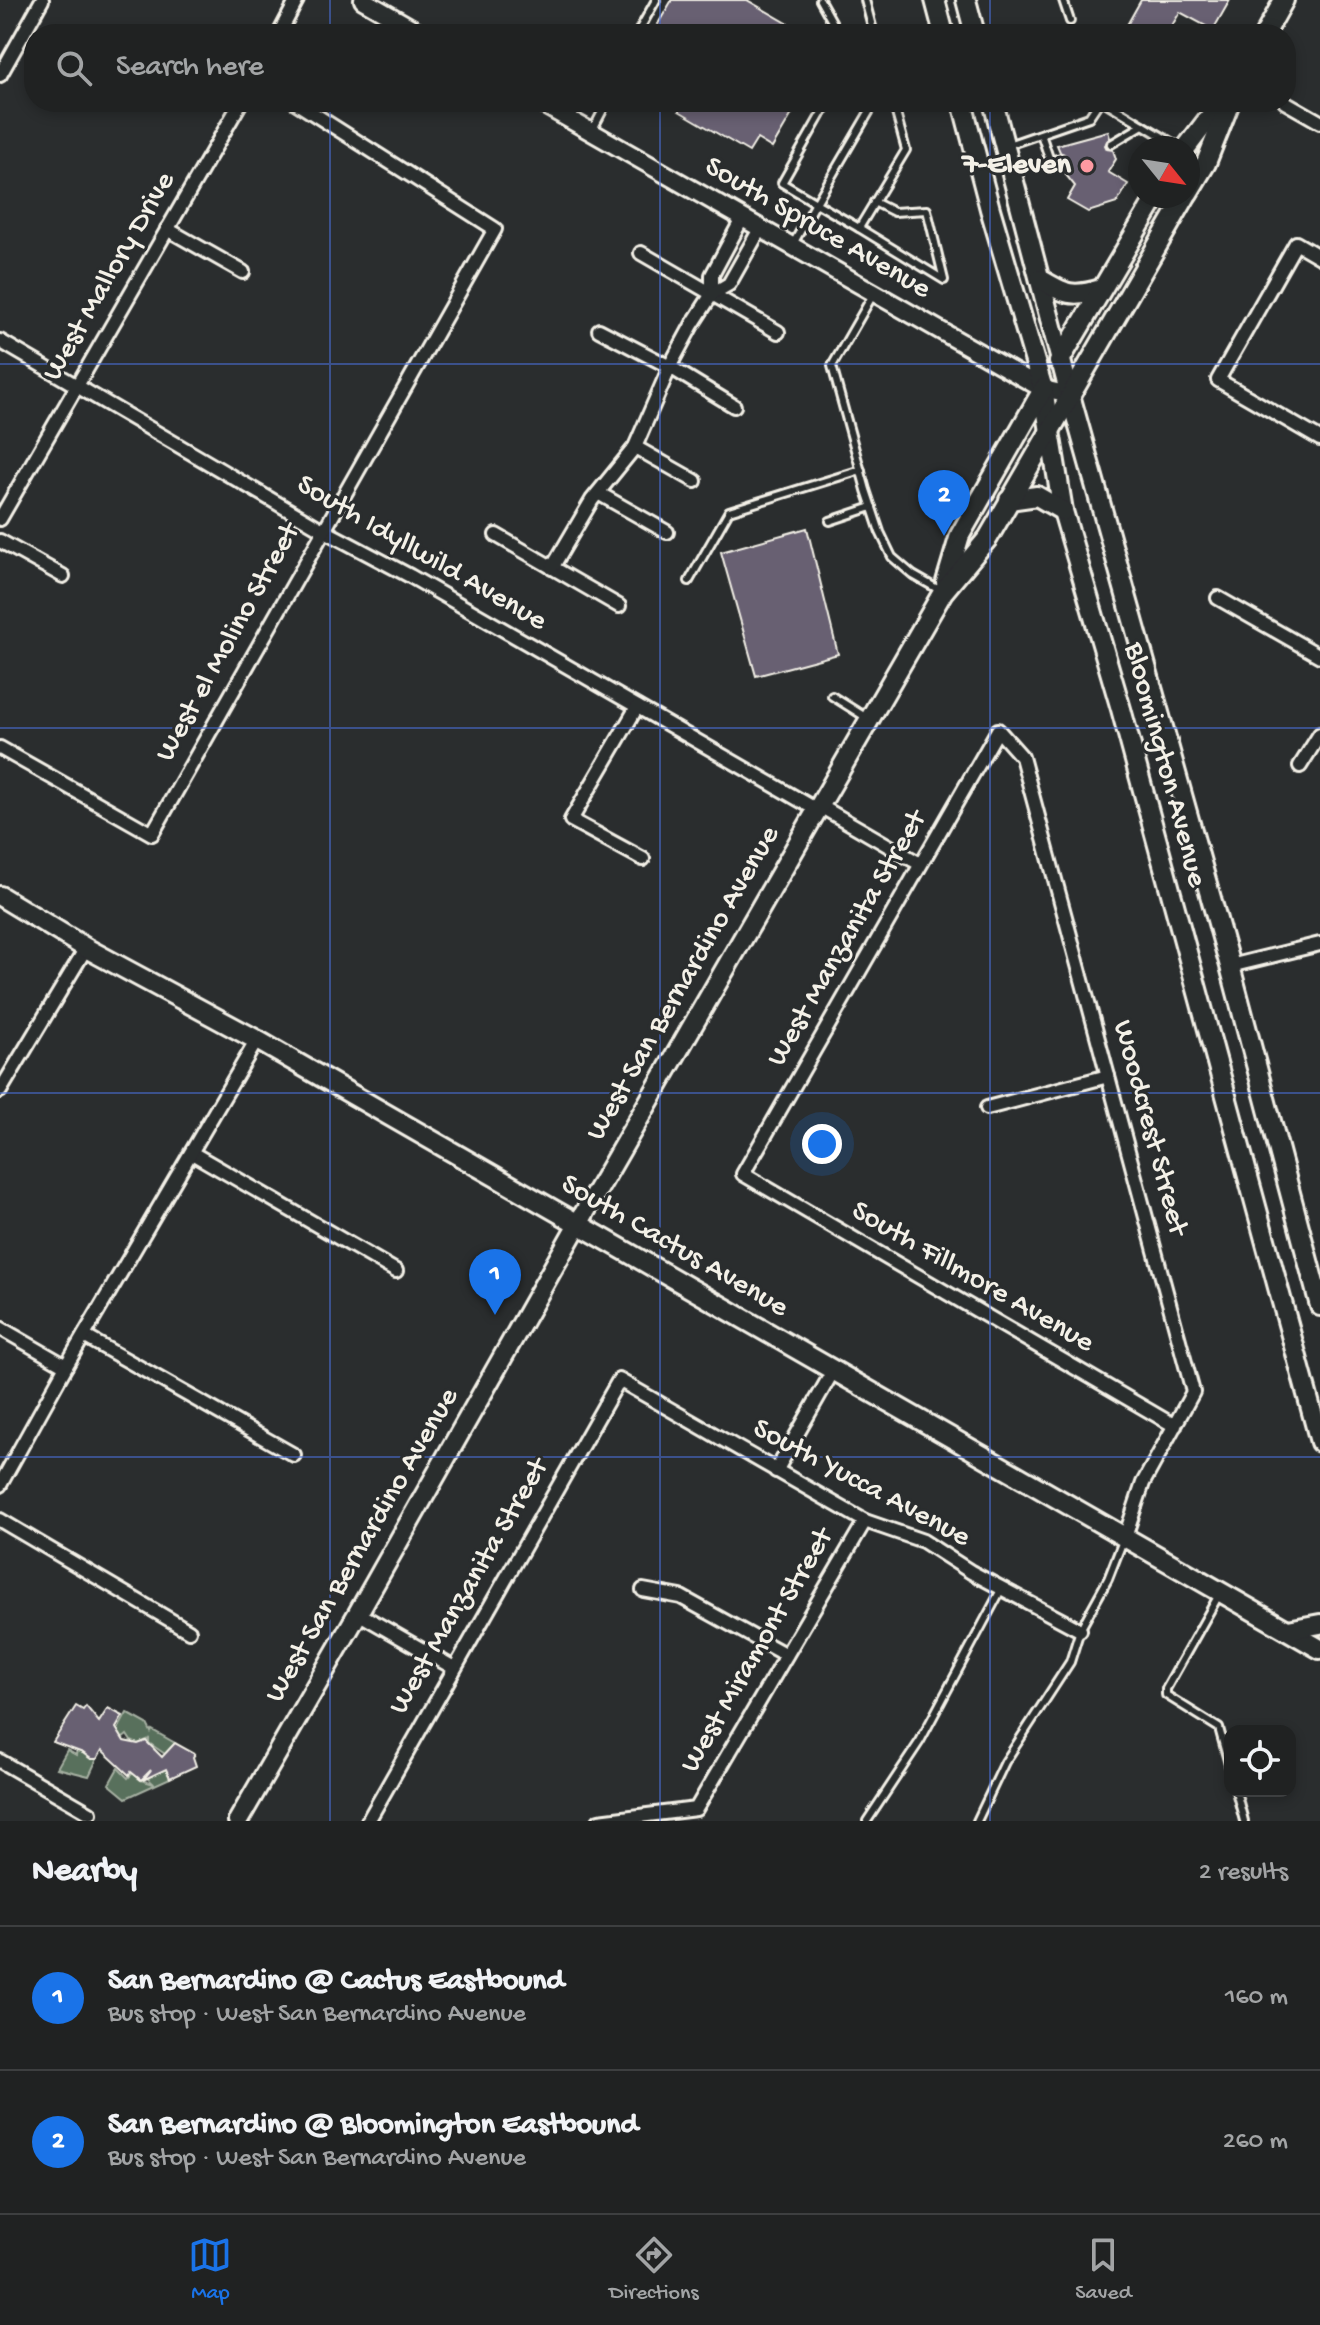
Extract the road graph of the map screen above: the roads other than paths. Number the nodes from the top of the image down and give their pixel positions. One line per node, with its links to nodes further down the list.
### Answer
1 (42, 0): 12 (street)
2 (297, 0): 13 (street)
3 (363, 0): 14 (street)
4 (656, 0): 15 (lane)
5 (820, 0): 16 (lane)
6 (865, 0): 17 (lane)
7 (935, 0): 18 (main road)
8 (966, 0): 19 (main road)
9 (1063, 0): 11 (lane)
10 (1284, 0): 20 (main road)
11 (1070, 21)
12 (29, 24)
13 (284, 24)
14 (405, 24)
15 (643, 24)
16 (833, 24)
17 (871, 24)
18 (941, 24)
19 (972, 24)
20 (1271, 24)
21 (24, 32): 22 (street)
22 (0, 75)
23 (1296, 108): 37 (street)
24 (235, 112): 53 (street, West Mallory Drive)
25 (311, 112): 83 (street, West el Molino Street)
26 (557, 112): 39 (street, South Spruce Avenue)
27 (602, 112): 39 (lane)
28 (822, 112): 48 (lane)
29 (869, 112): 48 (lane)
30 (896, 112): 47 (lane)
31 (965, 112): 69 (main road, Bloomington Avenue)
32 (995, 112): 45 (main road, Bloomington Avenue)
33 (1092, 112): 40 (lane)
34 (1122, 112): 38 (lane)
35 (1216, 112): 42 (main road, West San Bernardino Avenue)
36 (1223, 112): 44 (main road, West San Bernardino Avenue)
37 (1320, 122)
38 (1143, 125): 41 (lane); 43 (lane)
39 (592, 132): 51 (street, South Spruce Avenue)
40 (1041, 134): 45 (lane); 46 (lane)
41 (1162, 136)
42 (1200, 141)
43 (1111, 144)
44 (1200, 144)
45 (1004, 147): 59 (main road, Bloomington Avenue)
46 (1061, 158)
47 (874, 202): 52 (lane); 52 (lane)
48 (816, 203): 52 (lane); 55 (lane)
49 (1150, 208): 60 (main road, West San Bernardino Avenue)
50 (1179, 208): 70 (main road, West San Bernardino Avenue)
51 (742, 219): 54 (street, South Spruce Avenue); 62 (street)
52 (859, 228)
53 (167, 229): 58 (street); 68 (street, West Mallory Drive)
54 (760, 229): 55 (street, South Spruce Avenue); 62 (street)
55 (792, 246): 61 (street, South Spruce Avenue)
56 (641, 253): 62 (street)
57 (1320, 257): 73 (street)
58 (243, 272)
59 (1040, 279): 60 (main road); 66 (main road, Bloomington Avenue)
60 (1101, 289): 66 (main road, West San Bernardino Avenue)
61 (874, 293): 69 (street, South Spruce Avenue); 75 (lane)
62 (712, 294): 64 (street); 67 (street)
63 (599, 330): 67 (street)
64 (778, 332)
65 (0, 341): 68 (street, South Idyllwild Avenue)
66 (1062, 357): 69 (main road, West San Bernardino Avenue); 70 (main road, Bloomington Avenue)
67 (670, 367): 71 (street); 74 (street)
68 (76, 386): 81 (street, West Mallory Drive); 83 (street, South Idyllwild Avenue)
69 (1043, 389): 70 (street, South Spruce Avenue); 72 (main road, Bloomington Avenue); 90 (main road, West San Bernardino Avenue)
70 (1070, 395): 72 (main road, West San Bernardino Avenue); 107 (main road, Bloomington Avenue)
71 (734, 406)
72 (1049, 433): 78 (main road, West San Bernardino Avenue); 80 (main road, Bloomington Avenue)
73 (1320, 439)
74 (635, 447): 76 (street); 77 (street)
75 (861, 470): 79 (lane); 89 (lane)
76 (695, 481)
77 (598, 493): 84 (street); 87 (street)
78 (1009, 500): 80 (main road); 90 (main road, West San Bernardino Avenue)
79 (872, 507): 82 (lane); 90 (lane)
80 (1063, 511): 124 (main road, Bloomington Avenue)
81 (0, 519)
82 (830, 521)
83 (323, 530): 95 (street, South Idyllwild Avenue); 99 (street, West el Molino Street)
84 (667, 532)
85 (496, 535): 87 (street)
86 (0, 541): 88 (street)
87 (552, 568): 92 (street)
88 (63, 576)
89 (689, 581)
90 (943, 592): 96 (main road, West San Bernardino Avenue)
91 (1218, 598): 93 (street)
92 (619, 606)
93 (1320, 656)
94 (832, 696): 96 (lane)
95 (637, 707): 101 (street, South Idyllwild Avenue); 102 (street)
96 (870, 720): 101 (main road, West San Bernardino Avenue)
97 (998, 730): 103 (street, West Manzanita Street); 109 (street, Woodcrest Street)
98 (1320, 734): 100 (street)
99 (0, 748)
100 (1300, 766)
101 (819, 808): 103 (street, South Idyllwild Avenue); 114 (main road, West San Bernardino Avenue)
102 (643, 859)
103 (920, 864): 113 (street, West Manzanita Street)
104 (0, 896): 106 (main road, South Cactus Avenue)
105 (1320, 944): 107 (street)
106 (86, 948): 108 (main road, South Cactus Avenue); 110 (street)
107 (1230, 966): 116 (main road, Bloomington Avenue)
108 (257, 1040): 112 (street); 114 (main road, South Cactus Avenue)
109 (1108, 1076): 111 (street); 123 (street, Woodcrest Street)
110 (0, 1091)
111 (987, 1108)
112 (192, 1153): 115 (street); 119 (street)
113 (743, 1174): 123 (street, South Fillmore Avenue)
114 (578, 1224): 121 (main road, South Cactus Avenue); 134 (main road, West San Bernardino Avenue)
115 (396, 1271)
116 (1317, 1286): 117 (main road, Bloomington Avenue)
117 (1320, 1306)
118 (0, 1328): 120 (street)
119 (84, 1336): 120 (street); 125 (street)
120 (66, 1366): 127 (street)
121 (833, 1371): 126 (street); 130 (main road, South Cactus Avenue)
122 (619, 1380): 126 (street, South Yucca Avenue); 141 (street, West Manzanita Street)
123 (1175, 1426): 130 (street, Woodcrest Street)
124 (1320, 1442)
125 (294, 1455)
126 (776, 1471): 129 (street, South Yucca Avenue)
127 (0, 1485)
128 (0, 1520): 138 (street)
129 (865, 1521): 131 (street, South Yucca Avenue); 140 (street, West Miramont Street)
130 (1125, 1537): 133 (main road, South Cactus Avenue); 136 (lane)
131 (1002, 1588): 136 (street, South Yucca Avenue); 149 (lane)
132 (643, 1590): 140 (street)
133 (1220, 1592): 137 (main road, South Cactus Avenue); 142 (lane)
134 (358, 1613): 141 (street); 146 (main road, West San Bernardino Avenue)
135 (1320, 1624): 137 (main road)
136 (1080, 1630): 150 (lane)
137 (1288, 1630): 139 (main road, South Cactus Avenue)
138 (189, 1631)
139 (1320, 1649)
140 (786, 1655): 148 (street, West Miramont Street)
141 (454, 1668): 147 (street, West Manzanita Street)
142 (1224, 1746)
143 (0, 1761): 145 (street)
144 (1238, 1797): 151 (lane)
145 (90, 1813)
146 (238, 1821)
147 (368, 1821)
148 (599, 1821)
149 (867, 1821)
150 (977, 1821)
151 (1244, 1821)

